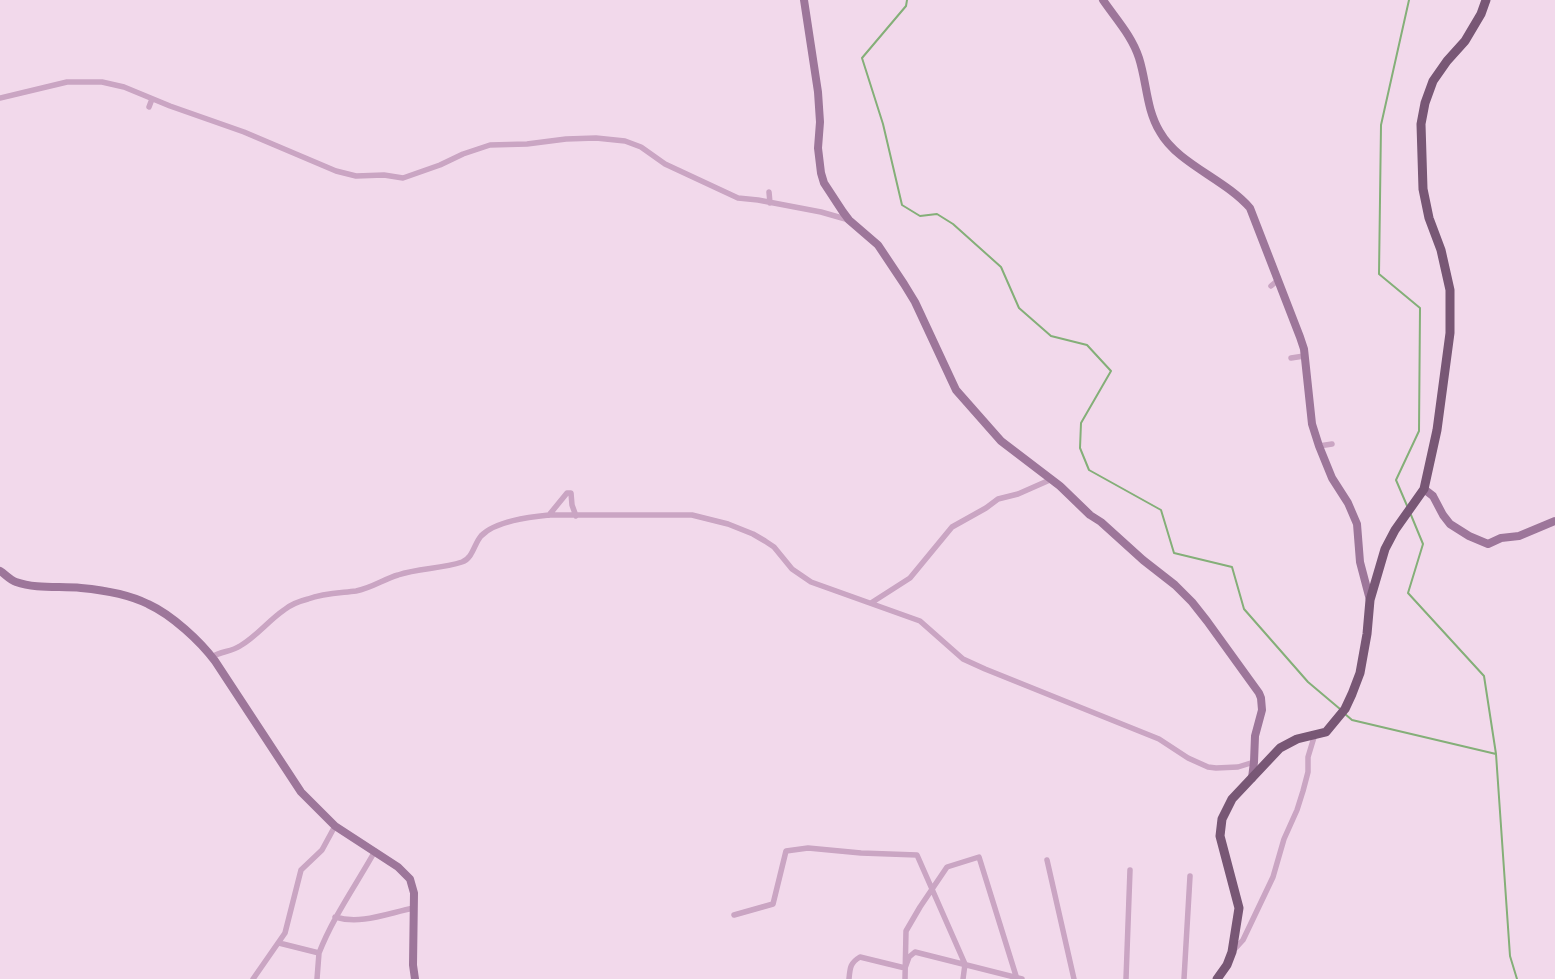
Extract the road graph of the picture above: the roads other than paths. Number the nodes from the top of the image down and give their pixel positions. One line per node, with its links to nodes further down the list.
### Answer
1 (804, 0): 9 (main road)
2 (1103, 0): 10 (main road)
3 (1486, 0): 17 (main road)
4 (0, 98): 5 (street)
5 (152, 99): 6 (street); 8 (street)
6 (149, 107)
7 (770, 192): 8 (street)
8 (770, 203): 9 (street)
9 (849, 220): 16 (main road)
10 (1278, 280): 11 (street); 12 (main road)
11 (1271, 286)
12 (1304, 356): 13 (street); 15 (main road)
13 (1291, 358)
14 (1332, 444): 15 (street)
15 (1319, 446): 22 (main road)
16 (1052, 480): 23 (street); 26 (main road)
17 (1424, 490): 20 (main road); 22 (main road)
18 (549, 515): 19 (street); 19 (street); 24 (street)
19 (576, 516): 23 (street)
20 (1555, 521)
21 (0, 571): 24 (main road)
22 (1370, 600): 25 (main road)
23 (872, 603): 26 (street)
24 (212, 657): 28 (main road)
25 (1315, 734): 27 (main road); 38 (street)
26 (1254, 762): 27 (main road)
27 (1252, 778): 38 (main road)
28 (335, 826): 29 (main road); 37 (street)
29 (375, 851): 34 (main road); 36 (street)
30 (1047, 860): 49 (street)
31 (1130, 870): 50 (street)
32 (1190, 876): 51 (street)
33 (932, 888): 35 (street); 40 (street); 41 (street); 48 (street)
34 (414, 908): 36 (street); 44 (main road)
35 (734, 915)
36 (335, 917): 39 (street)
37 (279, 943): 39 (street); 42 (street)
38 (1232, 952): 52 (main road)
39 (319, 953): 43 (street)
40 (964, 964): 41 (street); 47 (street); 48 (street)
41 (905, 968): 45 (street); 46 (street)
42 (253, 979)
43 (317, 979)
44 (416, 979)
45 (850, 979)
46 (905, 979)
47 (964, 979)
48 (1018, 979)
49 (1074, 979)
50 (1126, 979)
51 (1184, 979)
52 (1217, 979)

